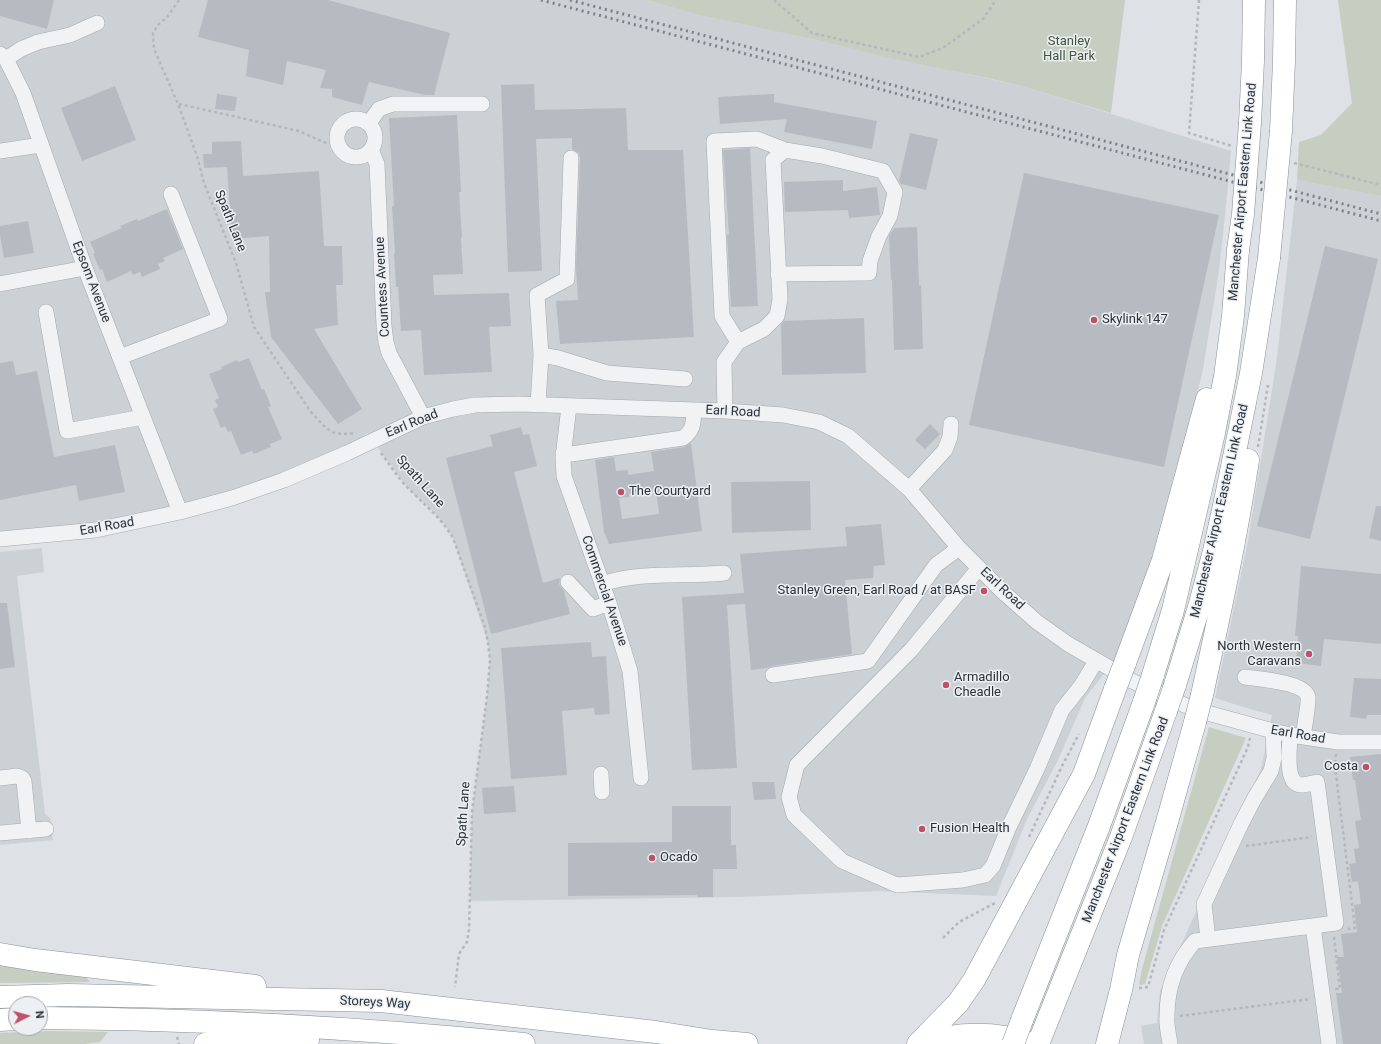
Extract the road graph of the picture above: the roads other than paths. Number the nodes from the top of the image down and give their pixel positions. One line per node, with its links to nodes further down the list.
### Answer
1 (1254, 0): 13 (highway, Manchester Airport Eastern Link Road, bridge)
2 (1285, 0): 14 (highway, Manchester Airport Eastern Link Road, bridge)
3 (97, 24): 4 (street)
4 (3, 57): 7 (street, Epsom Avenue)
5 (482, 104): 6 (street)
6 (369, 123): 8 (street); 8 (street)
7 (41, 145): 10 (street); 15 (street, Epsom Avenue)
8 (371, 150): 28 (street, Countess Avenue)
9 (786, 150): 16 (street); 16 (street); 19 (street)
10 (0, 152)
11 (571, 158): 20 (street)
12 (171, 194): 21 (street)
13 (1237, 258): 64 (highway, bridge); 65 (highway, Manchester Airport Eastern Link Road, bridge)
14 (1268, 266): 60 (highway, Manchester Airport Eastern Link Road, bridge); 66 (highway, bridge)
15 (86, 268): 17 (street); 21 (street, Epsom Avenue)
16 (778, 274): 19 (street)
17 (0, 284)
18 (46, 312): 27 (street)
19 (738, 342): 26 (street)
20 (540, 355): 22 (street); 23 (street)
21 (120, 357): 27 (street, Epsom Avenue)
22 (685, 379)
23 (538, 404): 24 (street, Earl Road); 28 (street, Earl Road)
24 (569, 406): 25 (street, Earl Road); 30 (street, Commercial Avenue)
25 (694, 410): 26 (street, Earl Road); 30 (street)
26 (725, 411): 31 (street, Earl Road)
27 (143, 417): 32 (street, Epsom Avenue)
28 (423, 417): 32 (street, Earl Road)
29 (951, 424): 31 (street)
30 (563, 453): 38 (street, Commercial Avenue)
31 (909, 489): 34 (street, Earl Road)
32 (180, 512): 33 (street, Earl Road)
33 (0, 539)
34 (959, 548): 35 (street, Earl Road); 41 (street)
35 (979, 568): 40 (street, Earl Road); 40 (street)
36 (724, 573): 38 (street)
37 (568, 582): 39 (street)
38 (602, 584): 39 (street, Commercial Avenue)
39 (609, 603): 48 (street, Commercial Avenue)
40 (1096, 661): 43 (street, Earl Road)
41 (773, 675)
42 (1245, 677): 44 (street)
43 (1273, 732): 44 (street, Earl Road); 54 (street)
44 (1297, 736): 45 (street, Earl Road); 53 (street)
45 (1381, 742)
46 (601, 774): 49 (street)
47 (0, 778): 51 (street)
48 (641, 778)
49 (602, 792)
50 (46, 829): 51 (street)
51 (29, 831): 52 (street)
52 (0, 833)
53 (1313, 926): 54 (street); 68 (street)
54 (1208, 939): 67 (street)
55 (0, 954): 57 (highway)
56 (0, 997): 57 (highway, Storeys Way)
57 (381, 1001): 63 (highway, Storeys Way)
58 (48, 1018): 59 (highway)
59 (436, 1035): 61 (highway); 62 (highway)
60 (1039, 1038): 64 (highway)
61 (205, 1044)
62 (524, 1044)
63 (747, 1044)
64 (918, 1044)
65 (1012, 1044)
66 (1107, 1044)
67 (1170, 1044)
68 (1328, 1044)

